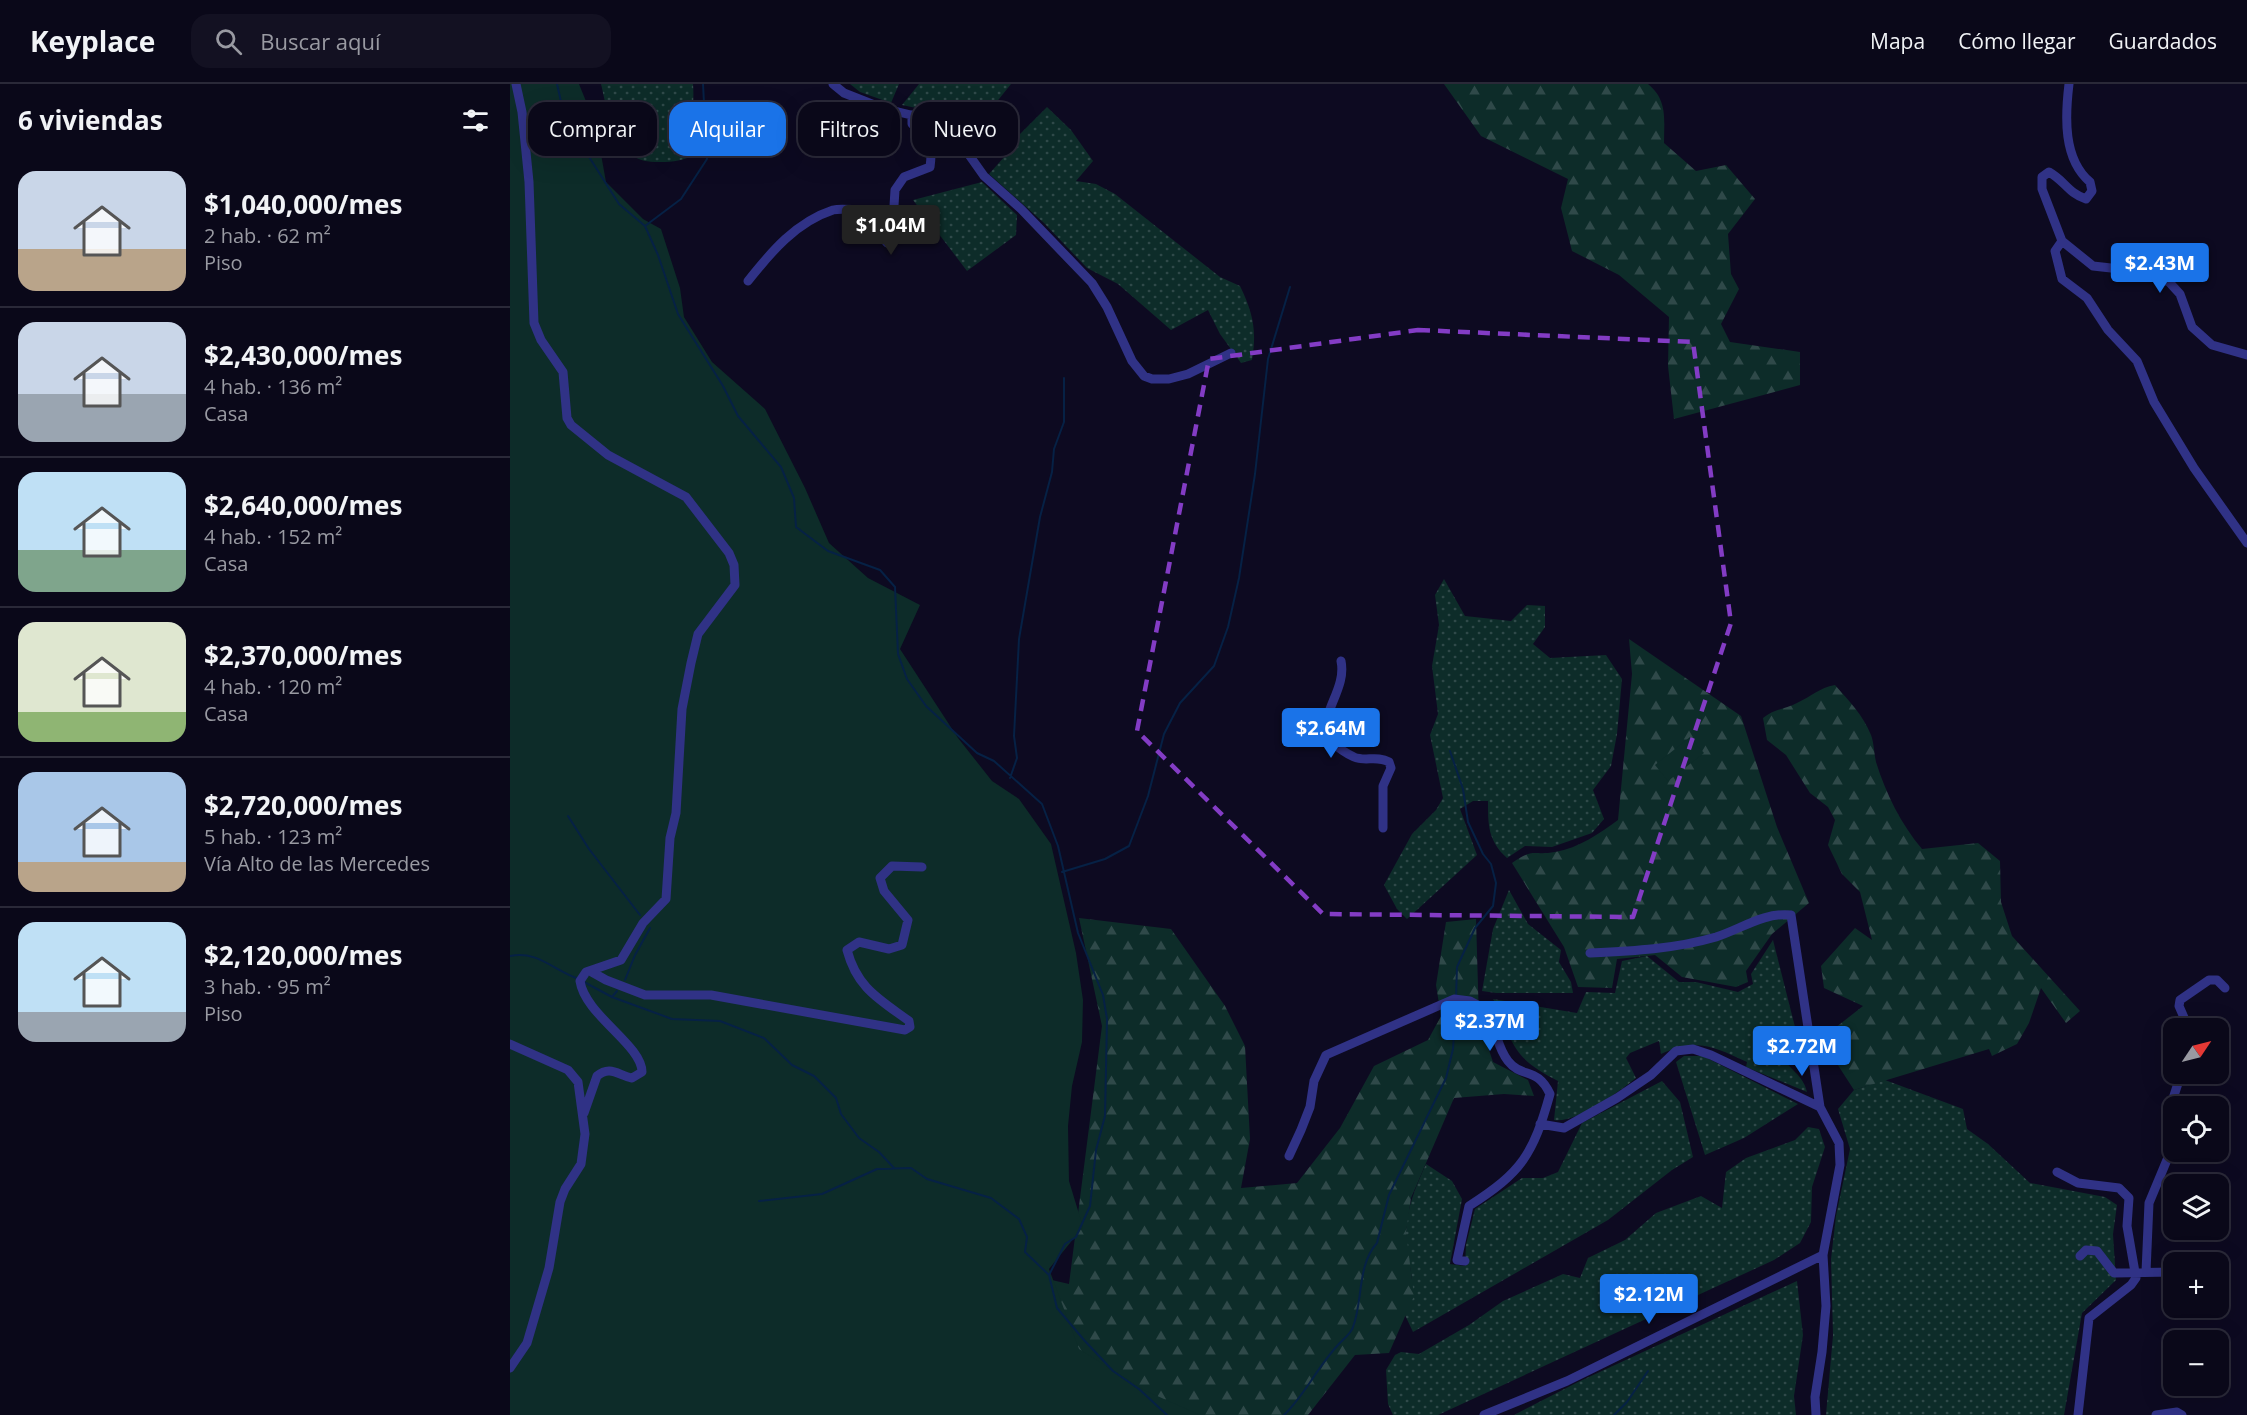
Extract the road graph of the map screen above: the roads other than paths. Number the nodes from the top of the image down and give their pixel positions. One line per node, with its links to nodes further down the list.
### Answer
1 (516, 84): 16 (street)
2 (833, 84): 4 (street)
3 (2069, 84): 7 (street)
4 (912, 115)
5 (930, 156): 8 (street)
6 (970, 156): 9 (street)
7 (2062, 241): 10 (street); 11 (street)
8 (748, 281)
9 (1231, 353)
10 (2247, 355)
11 (2247, 543)
12 (1341, 661): 13 (street)
13 (1383, 828)
14 (922, 867): 16 (street)
15 (1590, 953): 21 (street)
16 (590, 971): 22 (street)
17 (2225, 988): 18 (street)
18 (2185, 1018)
19 (510, 1044): 22 (street)
20 (2178, 1084): 29 (street)
21 (1820, 1107): 23 (street); 26 (street)
22 (584, 1113): 31 (street)
23 (1540, 1125): 24 (street); 28 (street)
24 (1288, 1156)
25 (2057, 1172): 29 (street)
26 (1823, 1255): 32 (street); 33 (street)
27 (2080, 1256): 29 (street)
28 (1465, 1261)
29 (2142, 1272): 30 (street); 34 (street)
30 (2163, 1272)
31 (510, 1368)
32 (1484, 1415)
33 (1816, 1415)
34 (2078, 1415)
35 (2156, 1415): 36 (street)
36 (2182, 1415)

